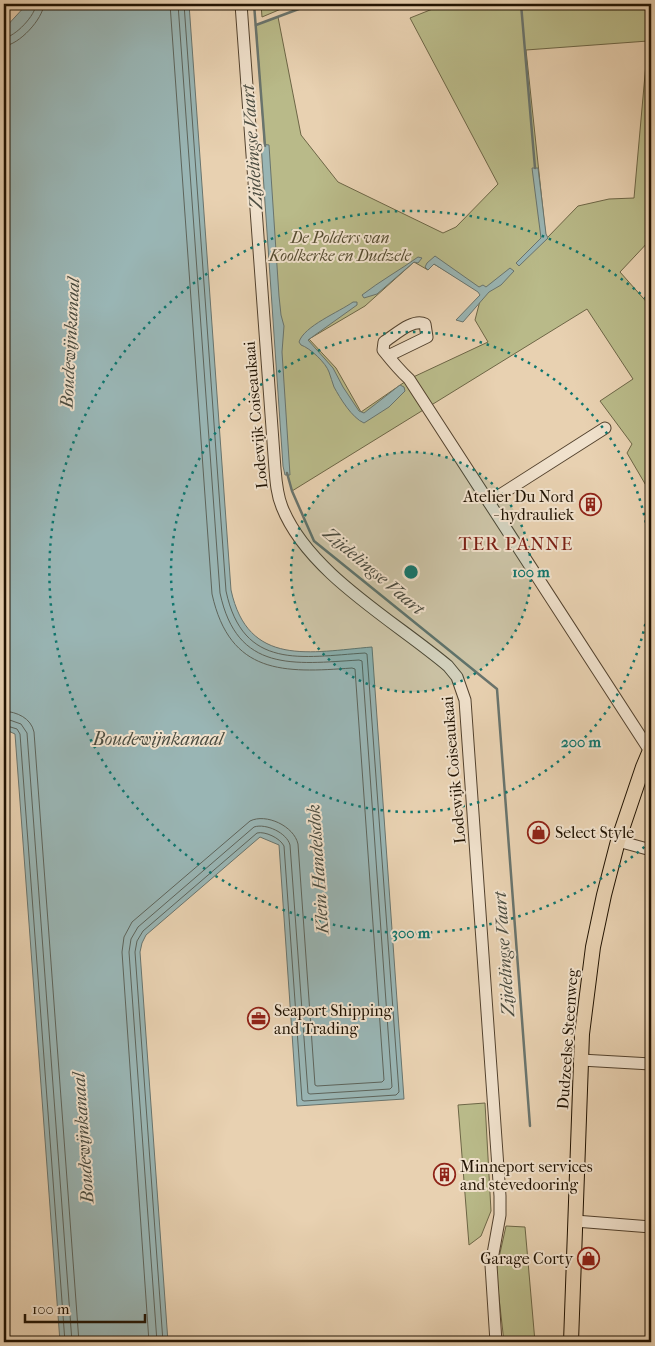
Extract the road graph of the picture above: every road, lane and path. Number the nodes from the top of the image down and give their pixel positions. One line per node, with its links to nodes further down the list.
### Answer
1 (241, 4): 12 (street, Lodewijk Coiseaukaai)
2 (388, 356): 4 (street)
3 (604, 428): 4 (street)
4 (489, 502): 5 (street)
5 (650, 749): 6 (main road, Dudzeelse Steenweg)
6 (618, 841): 7 (street); 8 (main road, Dudzeelse Steenweg)
7 (651, 850)
8 (581, 1060): 9 (street); 10 (main road, Dudzeelse Steenweg)
9 (651, 1064)
10 (575, 1222): 11 (street); 13 (main road, Dudzeelse Steenweg)
11 (651, 1227)
12 (496, 1342)
13 (571, 1342)

